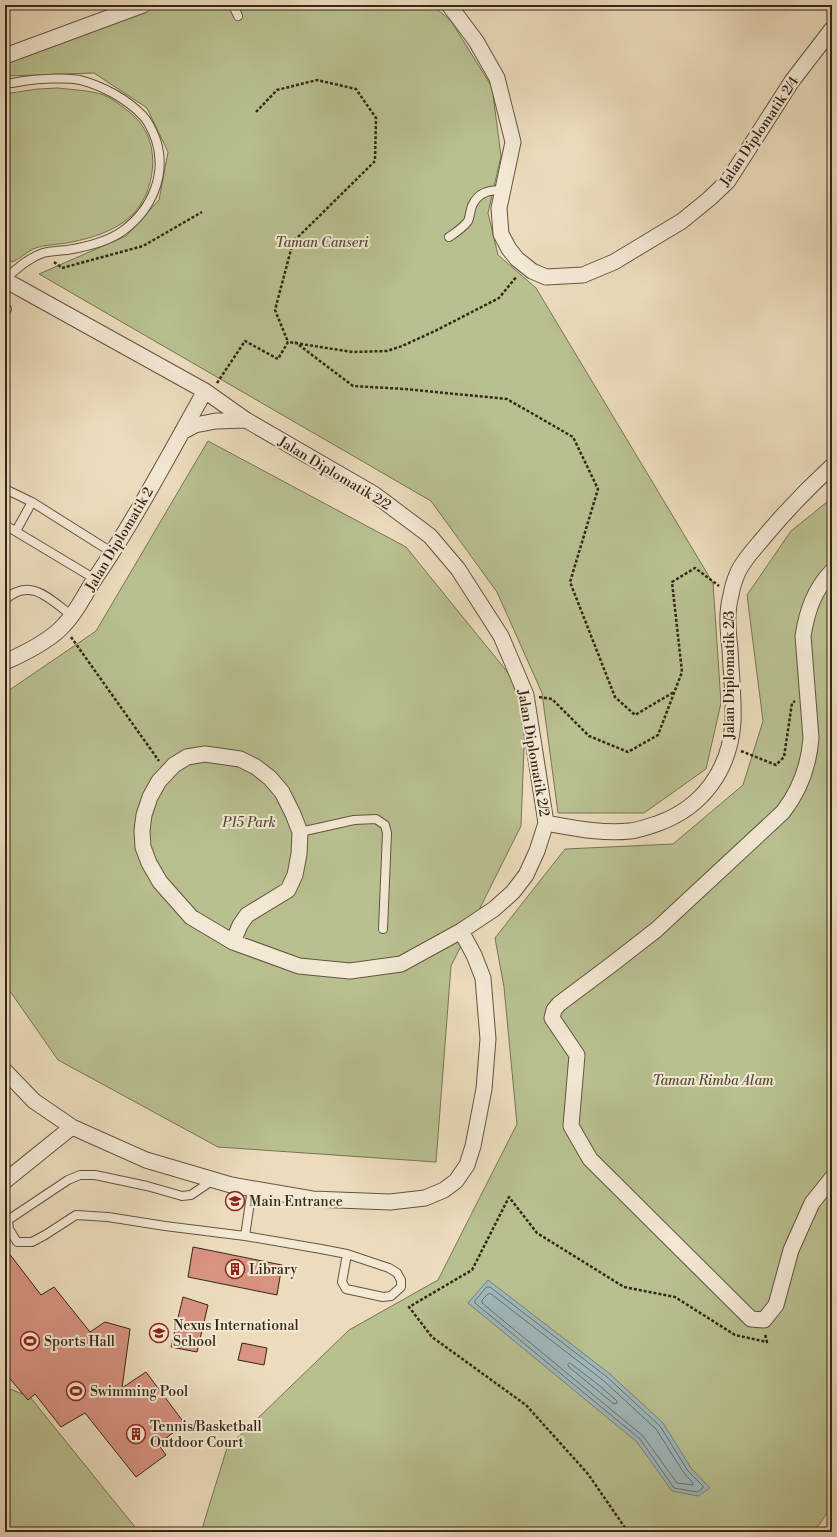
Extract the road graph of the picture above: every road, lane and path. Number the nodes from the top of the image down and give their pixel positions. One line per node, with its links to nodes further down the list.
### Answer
1 (143, 5): 6 (street)
2 (233, 5): 4 (lane)
3 (449, 5): 9 (street, Jalan Diplomatik 2/4)
4 (238, 16)
5 (832, 29): 13 (street, Jalan Diplomatik 2/4)
6 (5, 56)
7 (5, 83): 12 (lane)
8 (256, 112): 15 (path)
9 (503, 190): 11 (lane); 13 (street, Jalan Diplomatik 2/4)
10 (202, 212): 12 (path)
11 (449, 237)
12 (42, 253): 14 (lane)
13 (525, 266): 16 (path)
14 (5, 279): 17 (street, Jalan Diplomatik 2/2)
15 (288, 342): 16 (path); 17 (path)
16 (295, 342): 33 (path)
17 (208, 392): 18 (street, Jalan Diplomatik 2/2); 19 (street, Jalan Diplomatik 2)
18 (246, 420): 19 (street); 34 (street, Jalan Diplomatik 2/2)
19 (182, 432): 25 (street, Jalan Diplomatik 2)
20 (832, 466): 28 (street, Jalan Diplomatik 2/3)
21 (5, 489): 22 (lane)
22 (32, 502): 24 (lane); 25 (lane)
23 (5, 525): 24 (lane)
24 (16, 531): 27 (lane)
25 (113, 553): 27 (street, Jalan Diplomatik 2)
26 (832, 571): 32 (street)
27 (95, 579): 30 (street, Jalan Diplomatik 2)
28 (731, 595): 33 (path); 35 (street, Jalan Diplomatik 2/3)
29 (5, 600): 30 (lane)
30 (68, 621): 31 (street, Jalan Diplomatik 2); 36 (path)
31 (5, 662)
32 (807, 689): 35 (path); 51 (street)
33 (674, 692): 34 (path)
34 (526, 696): 37 (street, Jalan Diplomatik 2/2)
35 (730, 746): 37 (street, Jalan Diplomatik 2/3)
36 (167, 772): 38 (street, Jalan Diplomatik 2/2); 41 (street, Jalan Diplomatik 2/2)
37 (546, 823): 40 (street, Jalan Diplomatik 2/2)
38 (300, 832): 39 (lane); 41 (street, Jalan Diplomatik 2/2)
39 (383, 929)
40 (461, 931): 41 (street, Jalan Diplomatik 2/2); 47 (street)
41 (233, 942)
42 (5, 1071): 43 (street)
43 (72, 1127): 45 (street); 46 (street)
44 (832, 1178): 51 (street)
45 (213, 1180): 47 (street); 48 (lane)
46 (5, 1181)
47 (252, 1189): 49 (lane)
48 (7, 1218): 49 (lane)
49 (244, 1236): 50 (lane)
50 (346, 1254): 50 (lane)
51 (762, 1320): 52 (path)
52 (628, 1532)

